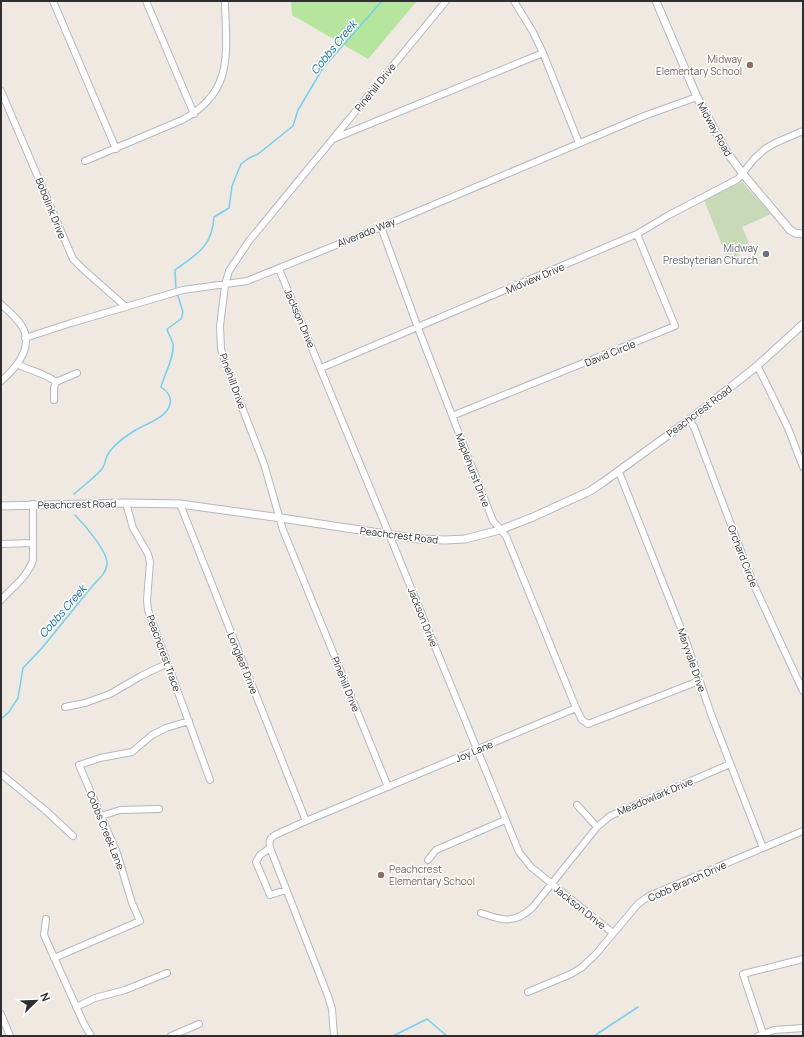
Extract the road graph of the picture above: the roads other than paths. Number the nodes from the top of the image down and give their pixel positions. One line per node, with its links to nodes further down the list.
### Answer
1 (53, 1): 15 (street)
2 (146, 1): 11 (street)
3 (225, 1): 11 (street)
4 (446, 1): 13 (street, Pinehill Drive)
5 (514, 1): 7 (street)
6 (656, 1): 9 (street, Midway Road)
7 (543, 53): 13 (street); 14 (street)
8 (1, 91): 10 (street, Bobolink Drive)
9 (697, 97): 14 (street, Alverado Way); 17 (street, Midway Road)
10 (4, 103): 24 (street, Bobolink Drive)
11 (194, 114): 15 (street)
12 (803, 131): 17 (street, Midview Drive)
13 (332, 139): 22 (street, Pinehill Drive)
14 (579, 143): 18 (street, Alverado Way)
15 (116, 149): 16 (street)
16 (85, 161)
17 (743, 174): 19 (street, Midview Drive); 20 (street, Midway Road)
18 (380, 227): 21 (street, Alverado Way); 26 (street, Maplehurst Drive)
19 (638, 234): 26 (street, Midview Drive); 35 (street, David Circle)
20 (803, 234)
21 (279, 269): 22 (street, Alverado Way); 30 (street, Jackson Drive)
22 (225, 285): 24 (street, Alverado Way); 43 (street, Pinehill Drive)
23 (1, 304): 27 (street)
24 (126, 307): 27 (street, Alverado Way)
25 (803, 324): 29 (street, Peachcrest Road)
26 (418, 328): 30 (street, Midview Drive); 35 (street, Maplehurst Drive)
27 (25, 338): 28 (street)
28 (17, 364): 32 (street); 33 (street)
29 (757, 366): 36 (street, Peachcrest Road); 37 (street)
30 (321, 368): 45 (street, Jackson Drive)
31 (77, 373): 33 (street)
32 (1, 381)
33 (56, 382): 34 (street)
34 (54, 400)
35 (452, 416): 44 (street, Maplehurst Drive)
36 (689, 420): 38 (street, Peachcrest Road); 51 (street, Orchard Circle)
37 (803, 467)
38 (619, 472): 44 (street, Peachcrest Road); 50 (street, Maryvale Drive)
39 (126, 503): 40 (street, Peachcrest Road); 41 (street, Peachcrest Road); 49 (street, Peachcrest Trace)
40 (33, 504): 42 (street, Peachcrest Road); 46 (street)
41 (180, 504): 43 (street, Peachcrest Road); 64 (street, Longleaf Drive)
42 (1, 506)
43 (281, 518): 45 (street, Peachcrest Road); 59 (street, Pinehill Drive)
44 (500, 530): 45 (street, Peachcrest Road); 53 (street, Maplehurst Drive)
45 (389, 534): 55 (street, Jackson Drive)
46 (33, 543): 47 (street); 48 (street)
47 (1, 544)
48 (1, 600)
49 (168, 663): 52 (street); 54 (street, Peachcrest Trace)
50 (699, 681): 53 (street); 56 (street, Maryvale Drive)
51 (803, 692)
52 (65, 708)
53 (576, 708): 55 (street, Joy Lane)
54 (189, 721): 58 (street, Peachcrest Trace); 62 (street, Cobbs Creek Lane)
55 (477, 750): 59 (street, Joy Lane); 63 (street, Jackson Drive)
56 (730, 764): 65 (street, Meadowlark Drive); 69 (street, Maryvale Drive)
57 (1, 774): 67 (street)
58 (210, 780)
59 (388, 787): 64 (street, Joy Lane)
60 (577, 805): 65 (street)
61 (159, 809): 62 (street)
62 (101, 816): 76 (street, Cobbs Creek Lane)
63 (505, 820): 70 (street); 71 (street, Jackson Drive)
64 (306, 821): 68 (street, Joy Lane)
65 (597, 827): 71 (street, Meadowlark Drive)
66 (803, 831): 69 (street, Cobb Branch Drive)
67 (73, 836)
68 (270, 848): 72 (street); 72 (street)
69 (763, 848): 75 (street, Cobb Branch Drive)
70 (428, 860)
71 (552, 884): 73 (street, Meadowlark Drive); 75 (street, Jackson Drive)
72 (286, 890): 88 (street)
73 (481, 913)
74 (46, 919): 76 (street)
75 (613, 933): 79 (street, Cobb Branch Drive)
76 (54, 958): 80 (street)
77 (803, 959): 84 (street)
78 (167, 973): 80 (street)
79 (528, 992)
80 (76, 1007): 86 (street)
81 (1, 1014): 85 (street)
82 (200, 1024): 87 (street)
83 (803, 1028): 84 (street)
84 (761, 1035)
85 (10, 1036)
86 (91, 1036)
87 (172, 1036)
88 (334, 1036)

